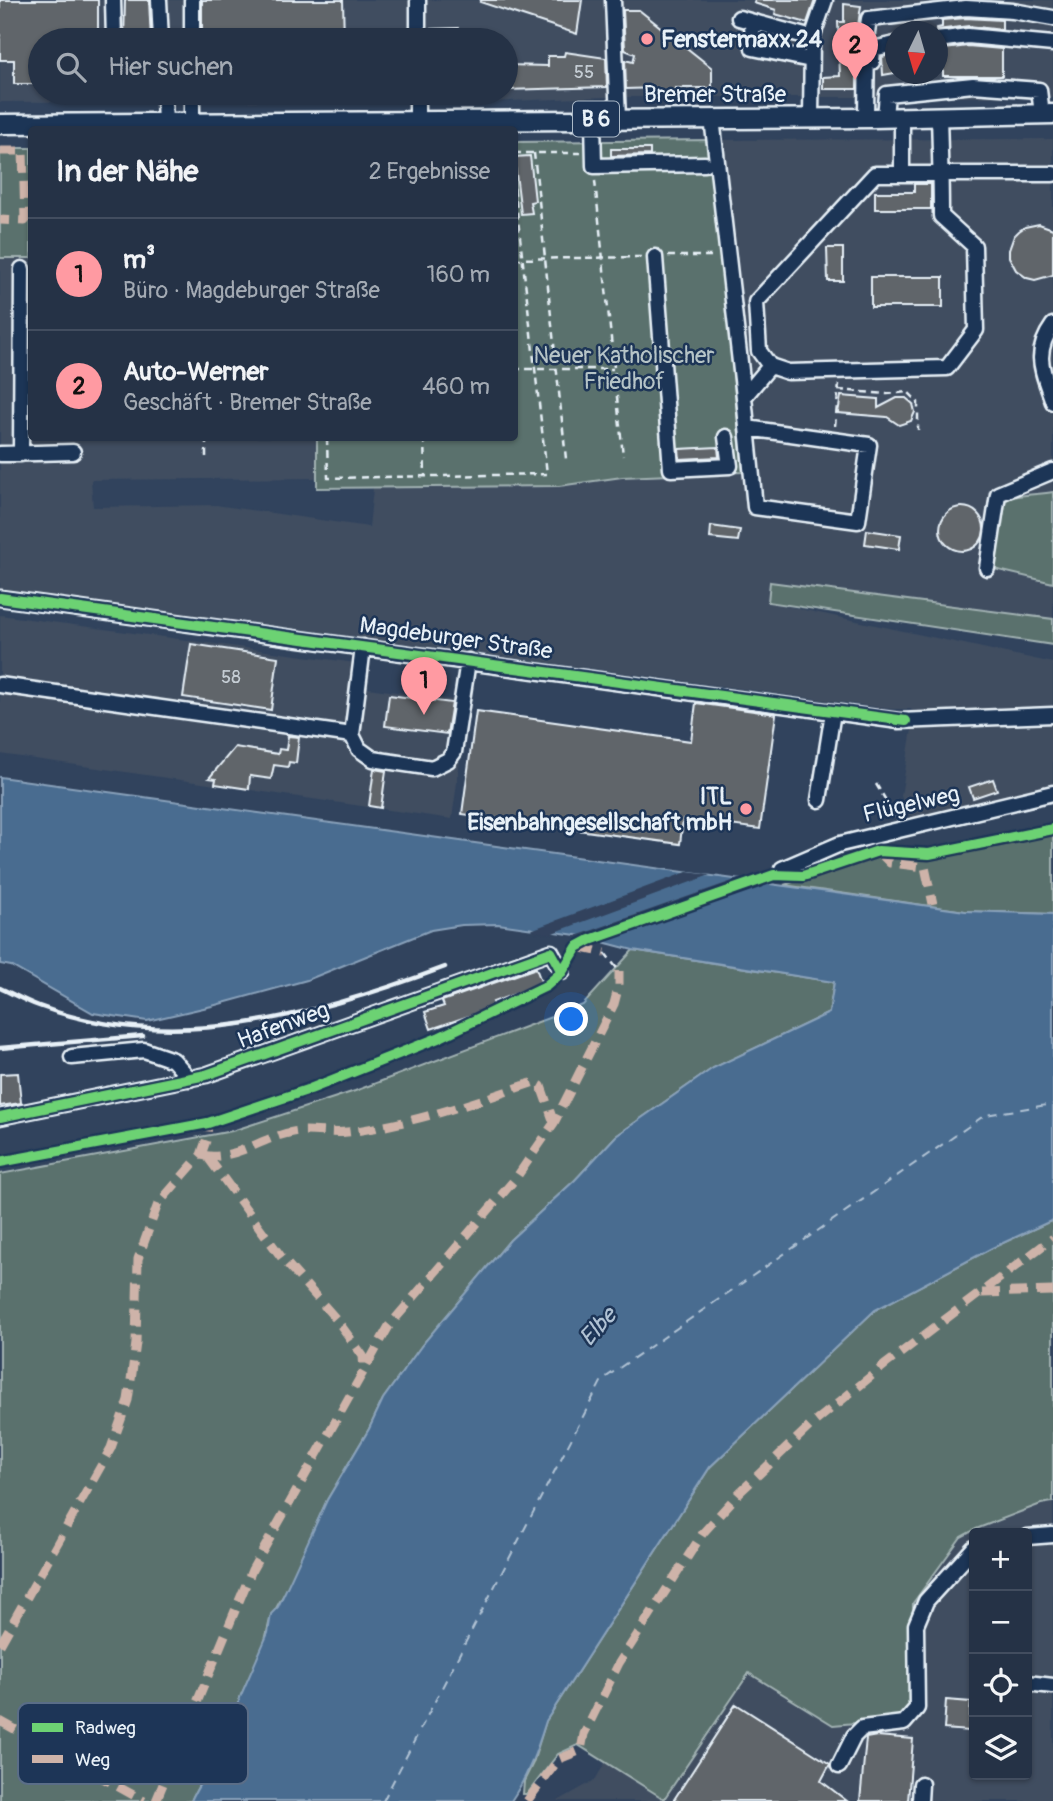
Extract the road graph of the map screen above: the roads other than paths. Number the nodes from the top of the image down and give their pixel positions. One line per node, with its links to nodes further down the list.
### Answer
1 (113, 0): 8 (street)
2 (159, 0): 9 (street)
3 (192, 0): 10 (street)
4 (418, 0): 11 (street)
5 (613, 0): 25 (street)
6 (825, 0): 12 (street)
7 (1053, 18): 22 (street)
8 (114, 28)
9 (160, 28)
10 (192, 28)
11 (418, 28)
12 (811, 38): 16 (street); 16 (street)
13 (948, 39): 14 (street)
14 (1053, 44)
15 (885, 46): 22 (street)
16 (811, 60): 24 (street)
17 (164, 105): 31 (street)
18 (192, 105): 28 (street)
19 (418, 105): 27 (street)
20 (1047, 114): 21 (main road, Bremer Straße / B 6); 22 (street)
21 (939, 116): 22 (main road, Bremer Straße / B 6); 36 (street)
22 (881, 117): 24 (main road, Bremer Straße / B 6); 35 (street)
23 (712, 118): 24 (main road, Bremer Straße / B 6); 25 (main road, Bremer Straße / B 6); 42 (street)
24 (811, 118)
25 (618, 119): 26 (main road, Bremer Straße / B 6)
26 (593, 120): 27 (main road, Bremer Straße / B 6); 34 (street)
27 (417, 121): 33 (main road, Bremer Straße / B 6)
28 (192, 123): 32 (main road, Bremer Straße / B 6); 33 (main road, Bremer Straße / B 6)
29 (0, 124): 30 (main road, Bremer Straße / B 6)
30 (110, 126)
31 (165, 126)
32 (172, 126)
33 (253, 126)
34 (705, 164)
35 (902, 174): 36 (street); 41 (street)
36 (941, 174): 37 (street); 41 (street)
37 (1053, 174)
38 (656, 257): 45 (street)
39 (22, 269): 48 (street)
40 (1053, 325): 43 (street)
41 (770, 366): 42 (street)
42 (744, 397): 44 (street)
43 (1053, 402)
44 (747, 428): 44 (street)
45 (726, 437)
46 (74, 452): 48 (street)
47 (0, 454): 48 (street)
48 (21, 454)
49 (1053, 471): 50 (street)
50 (988, 568)
51 (0, 598): 52 (street, Magdeburger Straße)
52 (362, 647): 53 (street, Magdeburger Straße); 57 (street)
53 (468, 661): 55 (street, Magdeburger Straße); 57 (street)
54 (0, 685): 57 (street)
55 (833, 712): 56 (street, Magdeburger Straße); 59 (street)
56 (1053, 715)
57 (352, 736)
58 (1053, 793): 60 (street, Flügelweg)
59 (819, 800)
60 (782, 869)
61 (562, 972): 63 (street, Hafenweg)
62 (72, 1057): 63 (street)
63 (190, 1079): 64 (street, Hafenweg)
64 (0, 1117)
65 (1053, 1535): 66 (street)
66 (1032, 1537)
67 (969, 1554): 70 (street)
68 (1032, 1684): 69 (street)
69 (1053, 1686)
70 (839, 1766)
71 (921, 1784): 72 (street)
72 (920, 1801)

